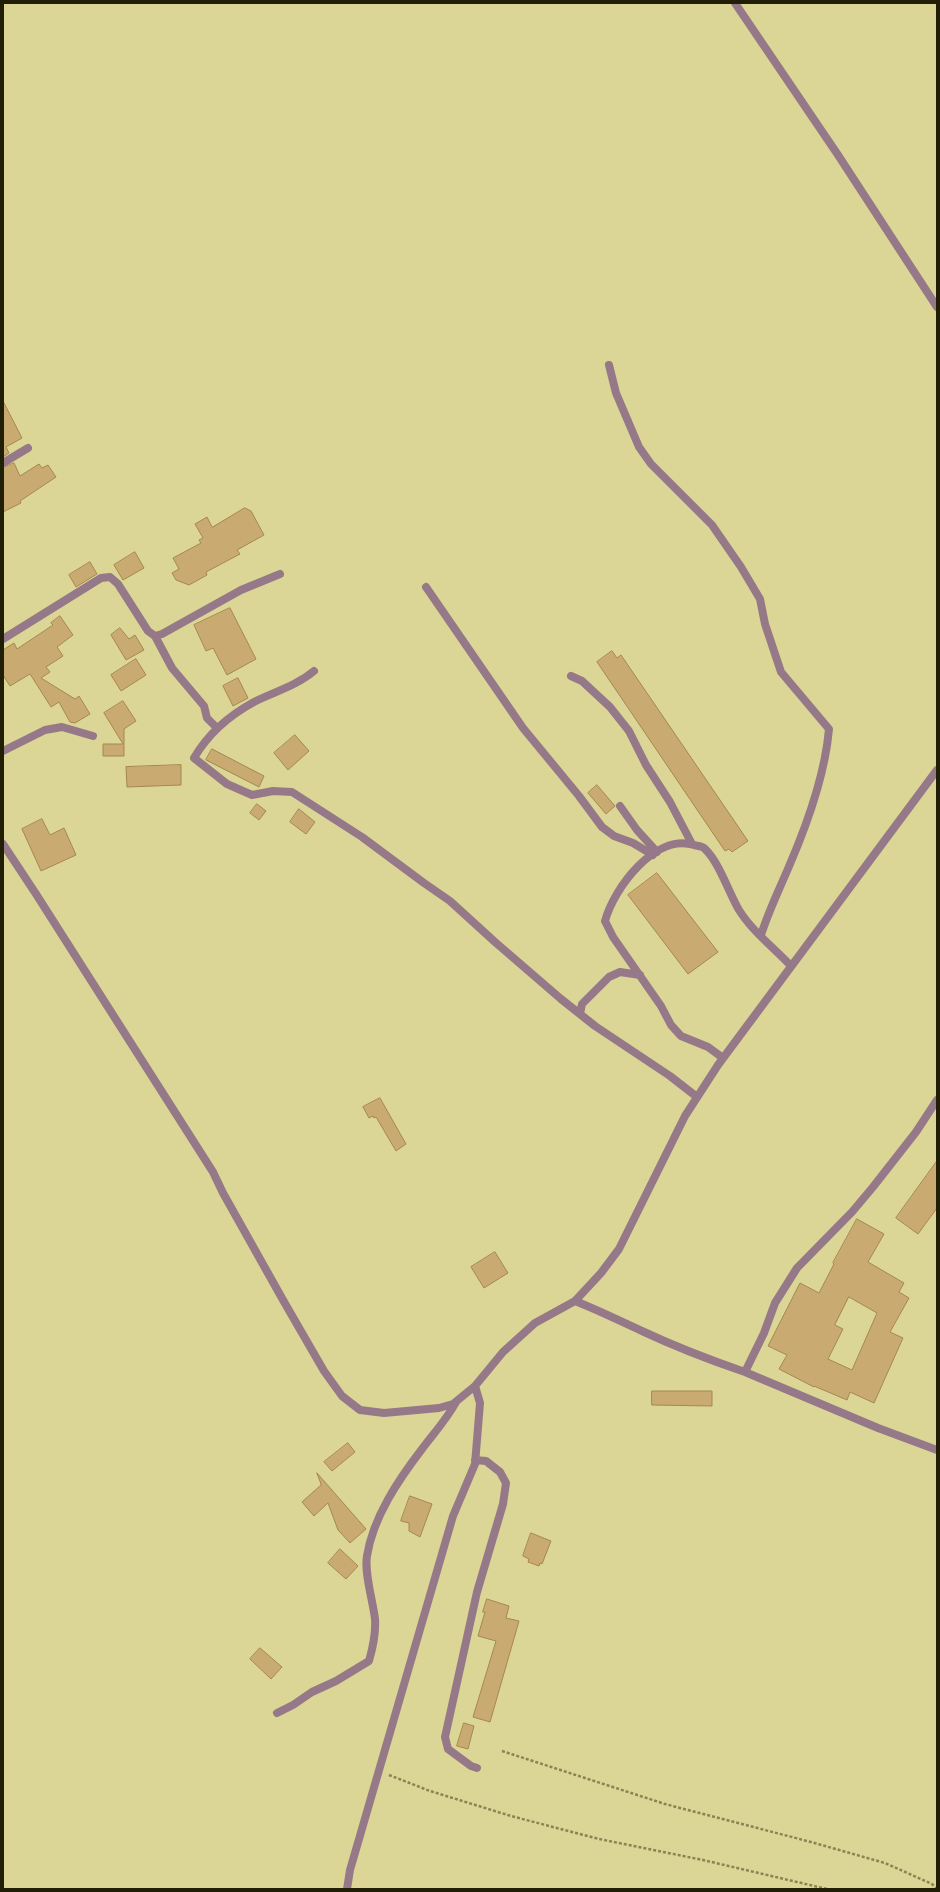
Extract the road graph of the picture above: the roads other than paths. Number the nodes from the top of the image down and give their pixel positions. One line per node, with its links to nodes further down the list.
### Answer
1 (735, 3): 2 (street)
2 (937, 307)
3 (609, 365): 20 (street)
4 (28, 448): 5 (street)
5 (3, 463)
6 (280, 574): 8 (street)
7 (426, 587): 19 (street)
8 (155, 636): 9 (street); 12 (street)
9 (3, 638)
10 (314, 671): 12 (street)
11 (571, 676): 18 (street)
12 (217, 728): 23 (street)
13 (93, 736): 14 (street)
14 (3, 751)
15 (937, 770): 21 (street)
16 (620, 806): 19 (street)
17 (3, 844): 30 (street)
18 (692, 844): 19 (street); 20 (street)
19 (655, 854): 22 (street)
20 (761, 935): 21 (street)
21 (791, 966): 24 (street)
22 (640, 975): 23 (street); 24 (street)
23 (580, 1014): 25 (street)
24 (723, 1058): 25 (street)
25 (697, 1097): 27 (street)
26 (937, 1100): 28 (street)
27 (575, 1301): 28 (street); 29 (street)
28 (745, 1372): 31 (street)
29 (475, 1386): 30 (street); 32 (street)
30 (456, 1402): 33 (street)
31 (937, 1450)
32 (475, 1460): 34 (street); 35 (street)
33 (278, 1713)
34 (477, 1768)
35 (347, 1889)

